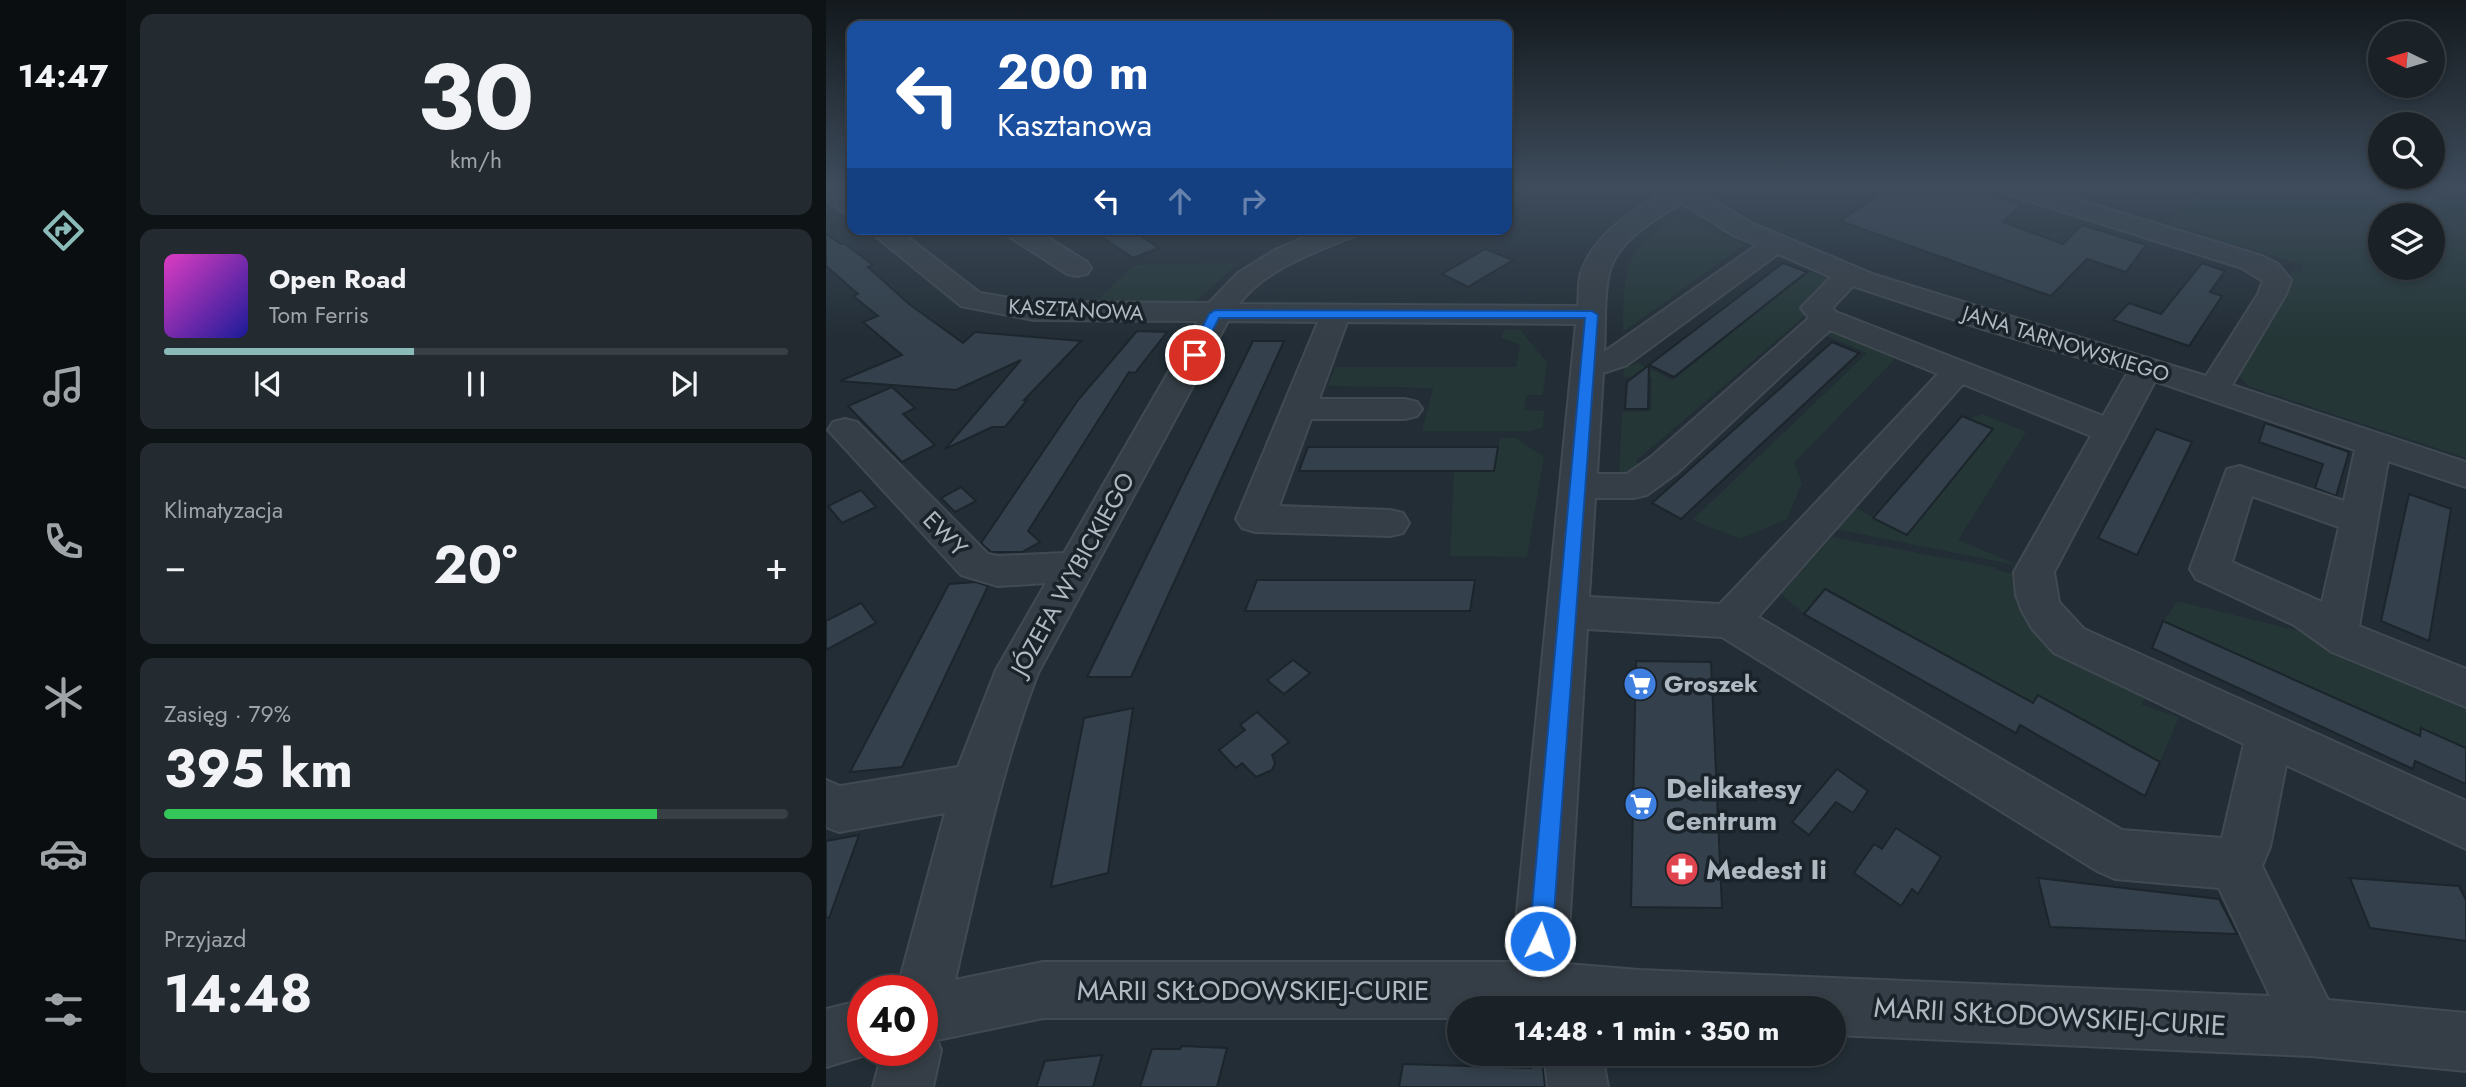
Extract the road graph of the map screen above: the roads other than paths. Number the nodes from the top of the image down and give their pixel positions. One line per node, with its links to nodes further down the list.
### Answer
1 (896, 239): 12 (street, KASZTANOWA)
2 (1031, 239): 9 (street)
3 (1325, 239): 12 (street, JÓZEFA WYBICKIEGO)
4 (1618, 239): 13 (street)
5 (1763, 239): 8 (street, JANA TARNOWSKIEGO)
6 (1819, 239): 10 (street)
7 (2177, 239): 18 (street)
8 (1775, 244): 10 (street, JANA TARNOWSKIEGO); 16 (street)
9 (1077, 268)
10 (1845, 272): 14 (street); 15 (street, JANA TARNOWSKIEGO)
11 (1336, 313): 12 (street, KASZTANOWA); 13 (street, KASZTANOWA); 19 (street)
12 (1215, 314): 28 (street, JÓZEFA WYBICKIEGO)
13 (1592, 315): 16 (street)
14 (1826, 317): 17 (street); 25 (street)
15 (2146, 367): 18 (street, JANA TARNOWSKIEGO); 22 (street)
16 (1588, 368): 25 (street)
17 (1958, 371): 22 (street); 30 (street)
18 (2214, 389): 23 (street, JANA TARNOWSKIEGO)
19 (1299, 409): 20 (street); 27 (street)
20 (1405, 409)
21 (845, 430): 28 (street, EWY)
22 (2110, 430): 33 (street)
23 (2374, 443): 24 (street, JANA TARNOWSKIEGO); 26 (street)
24 (2466, 475)
25 (1577, 486): 29 (street)
26 (2360, 520): 31 (street); 31 (street)
27 (1390, 523)
28 (1075, 567): 34 (street, JÓZEFA WYBICKIEGO)
29 (1567, 612): 30 (street); 40 (street)
30 (1730, 621): 37 (street)
31 (2337, 632): 32 (street)
32 (2466, 688)
33 (2269, 734): 36 (street); 37 (street)
34 (976, 786): 35 (street); 38 (street, JÓZEFA WYBICKIEGO)
35 (826, 803)
36 (2466, 826)
37 (2234, 864): 43 (street)
38 (929, 975)
39 (1483, 996): 42 (street, MARII SKŁODOWSKIEJ-CURIE)
40 (1556, 996)
41 (1846, 1007): 43 (street, MARII SKŁODOWSKIEJ-CURIE)
42 (938, 1012)
43 (2311, 1027): 46 (street, MARII SKŁODOWSKIEJ-CURIE)
44 (847, 1033): 45 (street)
45 (826, 1038)
46 (2466, 1042)
47 (908, 1066): 49 (street)
48 (1575, 1066): 50 (street)
49 (903, 1087)
50 (1578, 1087)

